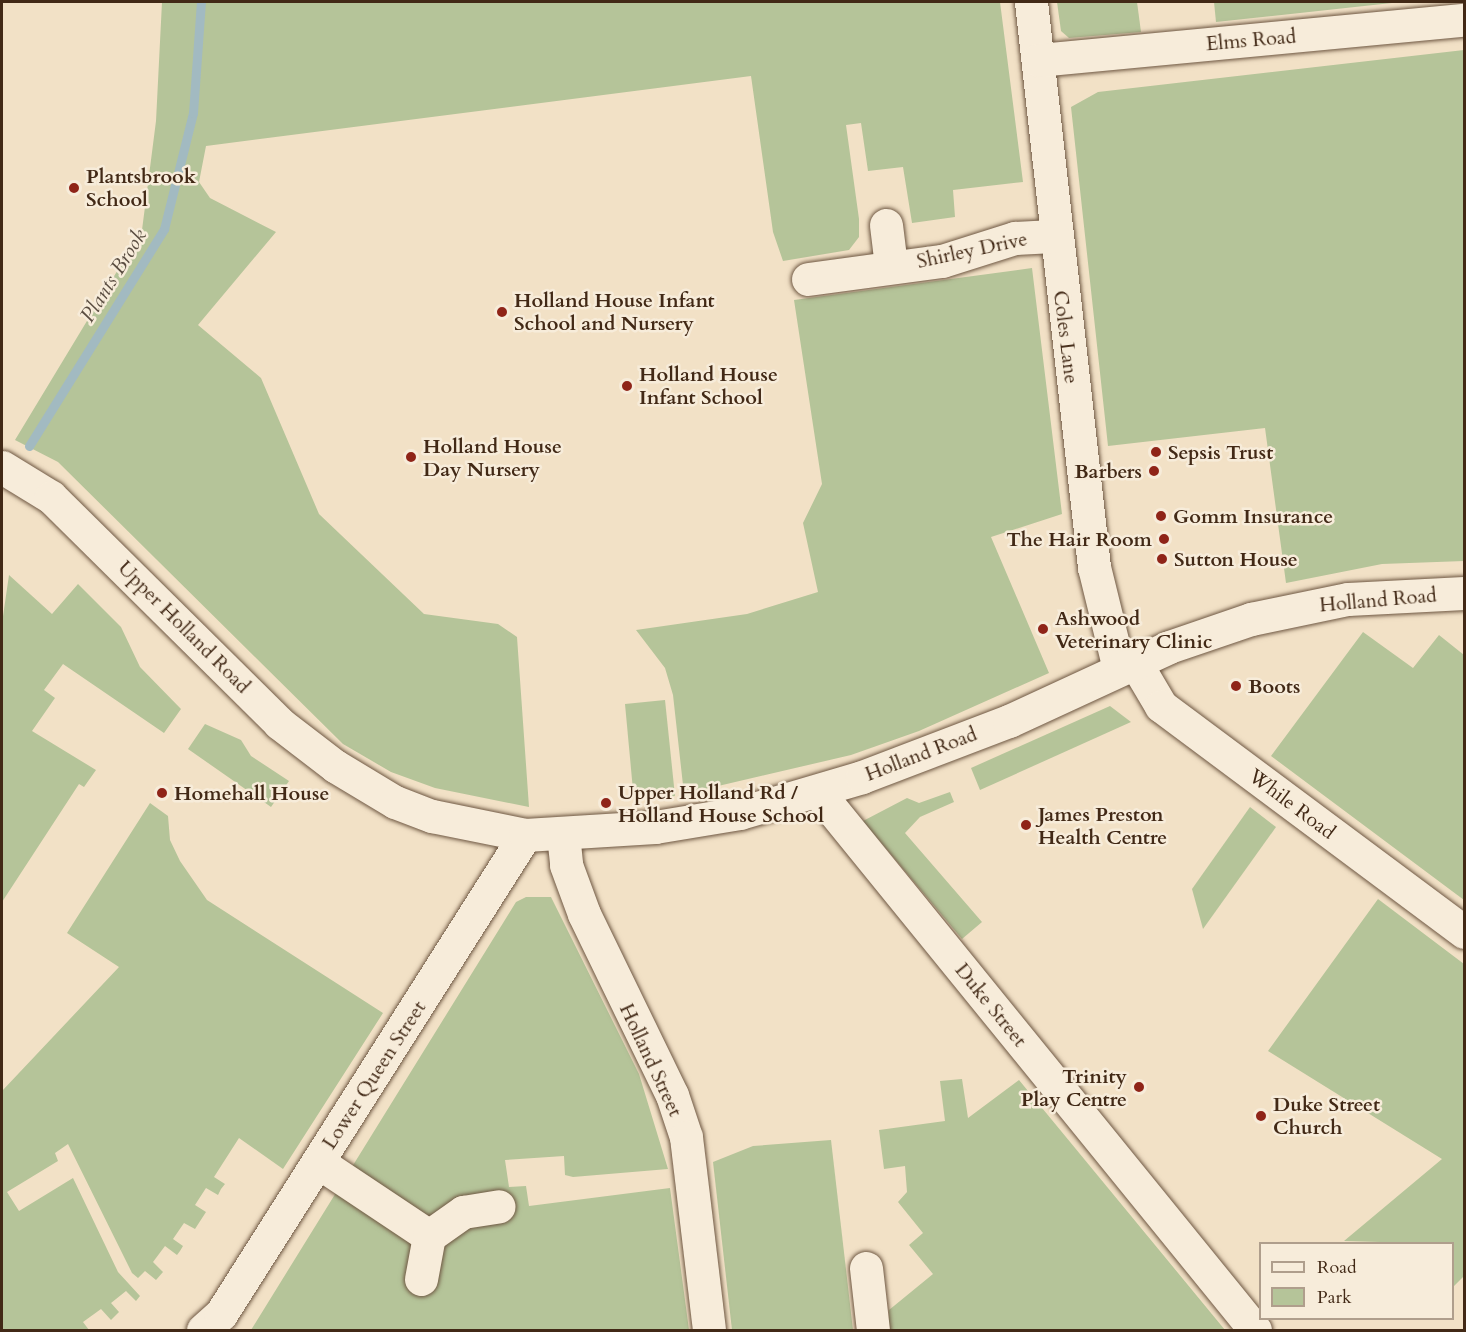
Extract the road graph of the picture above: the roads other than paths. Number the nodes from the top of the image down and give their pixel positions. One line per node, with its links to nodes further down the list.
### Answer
1 (1031, 2): 3 (street, Coles Lane)
2 (1464, 20): 3 (street, Elms Road)
3 (1038, 60): 5 (street, Coles Lane)
4 (886, 225): 6 (street, Shirley Drive)
5 (1053, 236): 6 (street, Shirley Drive); 10 (street, Coles Lane)
6 (891, 266): 7 (street, Shirley Drive)
7 (807, 279)
8 (2, 466): 11 (street, Upper Holland Road)
9 (1464, 593): 10 (street, Holland Road)
10 (1127, 665): 12 (street, Holland Road); 15 (street, While Road)
11 (367, 788): 14 (street, Holland Road)
12 (818, 792): 13 (street, Holland Road); 24 (street, Duke Street)
13 (563, 834): 14 (street, Holland Road); 22 (street, Holland Street)
14 (525, 835): 16 (street, Lower Queen Street)
15 (1464, 932)
16 (318, 1162): 18 (street); 21 (street, Lower Queen Street)
17 (499, 1206): 18 (street)
18 (429, 1236): 20 (street)
19 (866, 1268): 23 (street)
20 (421, 1279)
21 (214, 1325)
22 (709, 1330)
23 (873, 1330)
24 (1255, 1330)

